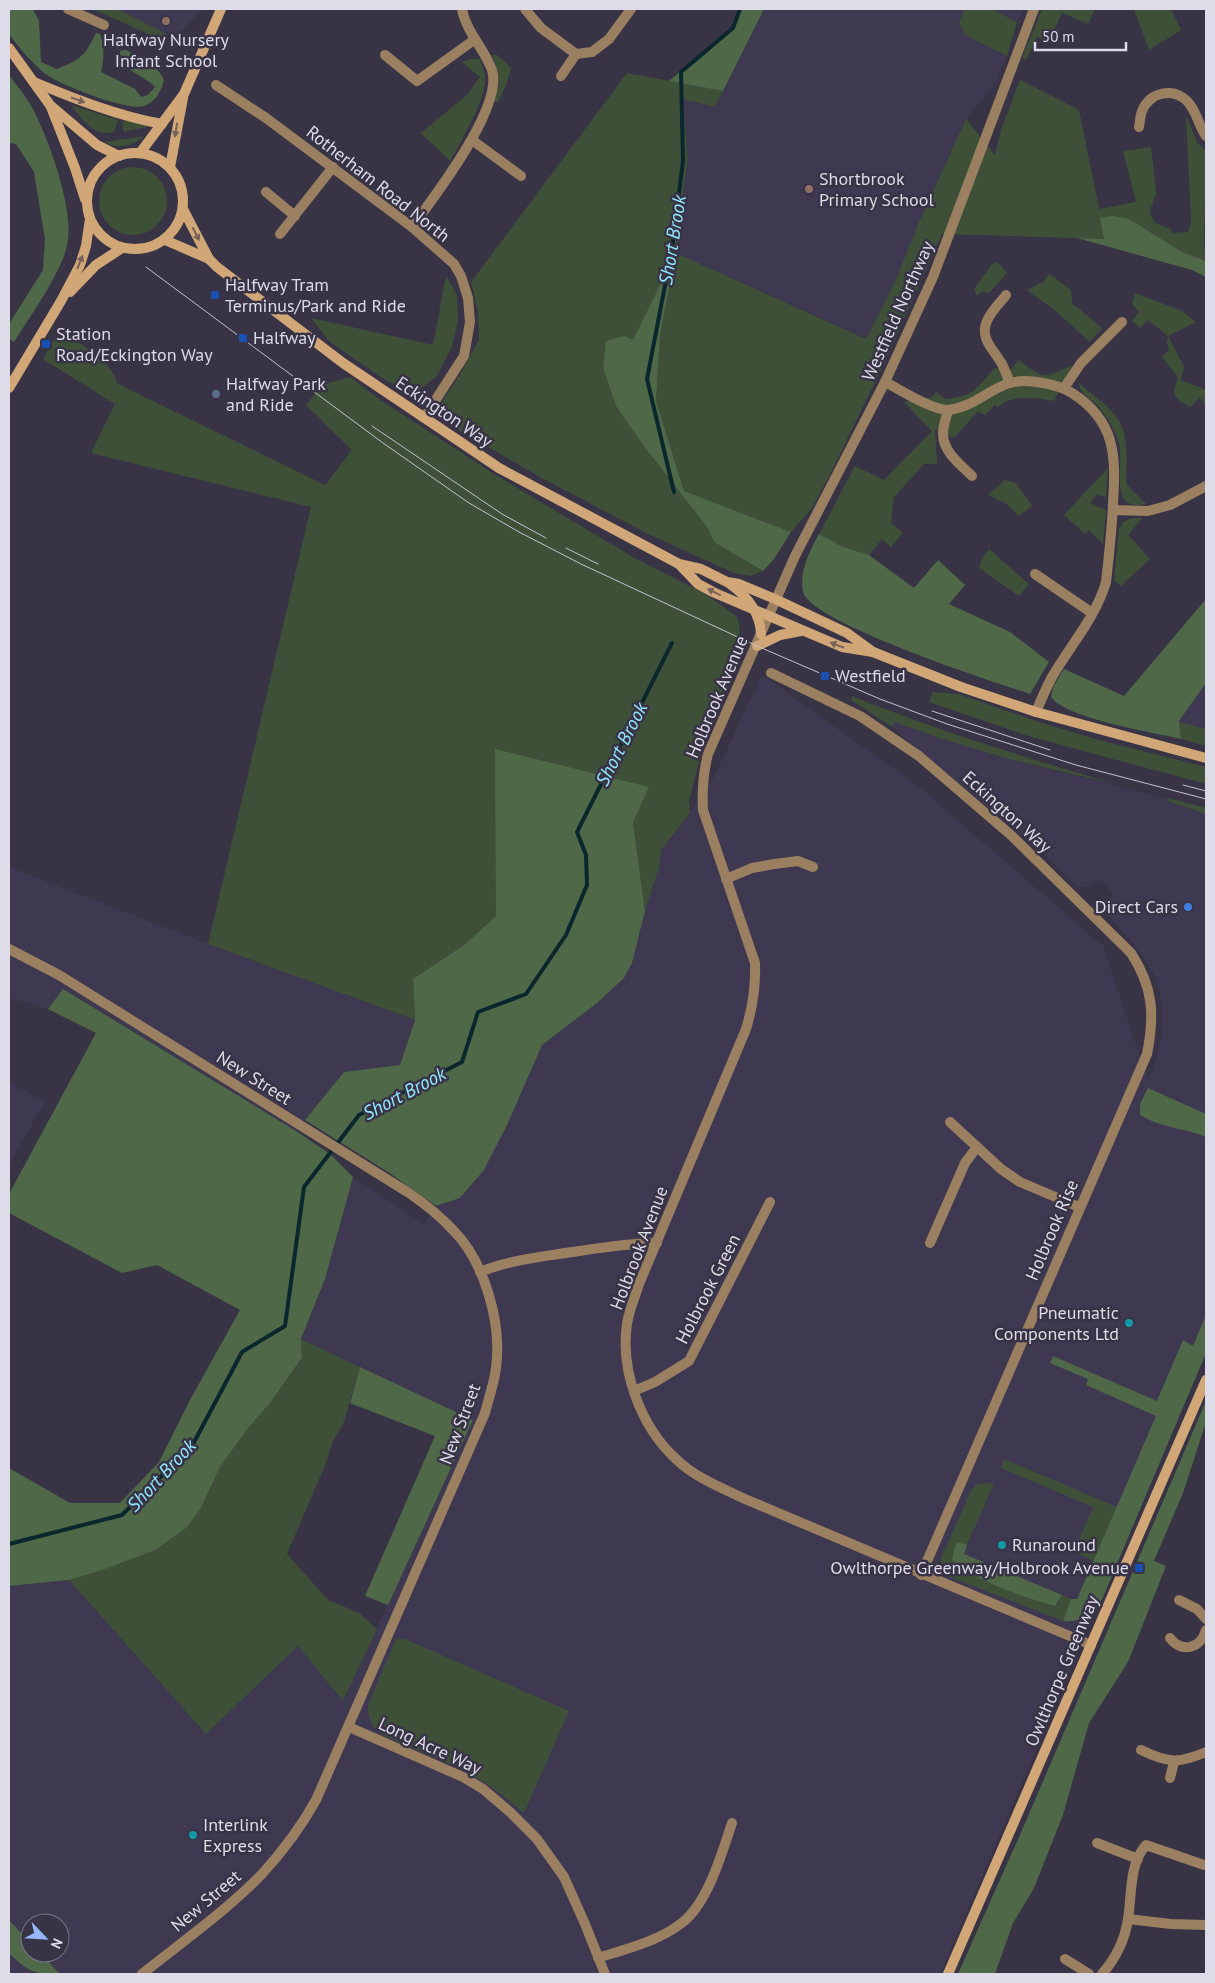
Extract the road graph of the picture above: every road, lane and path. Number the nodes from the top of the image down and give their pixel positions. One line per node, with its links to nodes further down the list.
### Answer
1 (68, 9): 7 (street)
2 (221, 9): 15 (main road)
3 (462, 9): 8 (street)
4 (525, 9): 10 (street)
5 (631, 9): 10 (street)
6 (1034, 9): 39 (street, Westfield Northway)
7 (104, 25)
8 (474, 40): 11 (street); 20 (street)
9 (9, 48): 13 (main road)
10 (576, 54): 12 (street)
11 (386, 55)
12 (561, 76)
13 (33, 82): 16 (main road); 17 (main road, one-way to 17)
14 (216, 85): 24 (street, Rotherham Road North)
15 (184, 94): 17 (main road); 23 (main road, one-way to 23)
16 (50, 105): 22 (main road); 27 (main road)
17 (162, 124): 21 (main road)
18 (1139, 126): 19 (street)
19 (1206, 136)
20 (472, 140): 25 (street); 31 (street)
21 (140, 153): 22 (main road); 23 (main road)
22 (119, 156): 27 (main road)
23 (170, 166): 28 (main road, Eckington Way)
24 (333, 167): 29 (street); 31 (street, Rotherham Road North)
25 (521, 176)
26 (266, 192): 29 (street)
27 (86, 200): 30 (main road)
28 (184, 209): 33 (main road); 35 (main road, Eckington Way, one-way to 35)
29 (295, 216): 32 (street)
30 (90, 220): 34 (main road); 37 (main road, one-way to 30)
31 (412, 227): 44 (street, Rotherham Road North)
32 (280, 234)
33 (165, 240): 34 (main road); 35 (main road, Eckington Way)
34 (122, 248): 37 (main road)
35 (209, 259): 44 (main road, Eckington Way)
36 (1006, 295): 40 (street)
37 (61, 301): 41 (main road)
38 (1122, 322): 42 (street)
39 (885, 382): 43 (street); 51 (street, Westfield Northway)
40 (1010, 382): 42 (street); 43 (street)
41 (9, 388)
42 (1064, 388): 47 (street)
43 (948, 410): 45 (street)
44 (424, 418): 48 (main road, Eckington Way)
45 (972, 476)
46 (1206, 486): 47 (street)
47 (1113, 510): 53 (street)
48 (679, 564): 50 (main road, Eckington Way); 52 (main road, Eckington Way, one-way to 48)
49 (1035, 574): 53 (street)
50 (727, 582): 51 (main road, Eckington Way); 52 (main road)
51 (775, 599): 54 (street, Westfield Northway); 58 (main road, Eckington Way)
52 (754, 610): 54 (main road, Eckington Way); 56 (main road)
53 (1092, 613): 60 (street)
54 (768, 616): 55 (main road, Eckington Way); 56 (street, Holbrook Avenue)
55 (802, 631): 57 (main road); 58 (main road, Eckington Way, one-way to 55)
56 (762, 634): 57 (street, Holbrook Avenue)
57 (757, 646): 63 (street, Holbrook Avenue)
58 (873, 652): 60 (main road, Eckington Way)
59 (771, 673): 65 (street, Eckington Way)
60 (1036, 712): 61 (main road, Eckington Way)
61 (1206, 758)
62 (813, 867): 63 (street)
63 (726, 879): 70 (street, Holbrook Avenue)
64 (9, 949): 72 (street, New Street)
65 (1151, 1036): 69 (street, Holbrook Rise)
66 (950, 1122): 67 (street)
67 (976, 1147): 69 (street); 71 (street)
68 (770, 1202): 74 (street, Holbrook Green)
69 (1079, 1207): 75 (street, Holbrook Rise)
70 (657, 1243): 72 (street); 74 (street, Holbrook Avenue)
71 (930, 1243)
72 (480, 1272): 81 (street, New Street)
73 (1206, 1380): 80 (main road, Owlthorpe Greenway)
74 (634, 1391): 75 (street, Holbrook Avenue)
75 (921, 1575): 80 (street, Holbrook Avenue)
76 (1179, 1600): 77 (street)
77 (1206, 1619)
78 (1206, 1630): 79 (street)
79 (1170, 1638)
80 (1091, 1645): 96 (main road, Owlthorpe Greenway)
81 (349, 1727): 92 (street, Long Acre Way); 94 (street, New Street)
82 (1141, 1750): 84 (street)
83 (1206, 1752): 84 (street)
84 (1174, 1762): 85 (street)
85 (1170, 1778)
86 (732, 1823): 92 (street)
87 (1097, 1843): 88 (street)
88 (1138, 1859): 89 (street); 90 (street)
89 (1204, 1866)
90 (1128, 1919): 91 (street); 98 (street)
91 (1206, 1925)
92 (598, 1958): 95 (street, Long Acre Way)
93 (1065, 1959): 97 (street)
94 (142, 1974)
95 (604, 1974)
96 (948, 1974)
97 (1089, 1974)
98 (1102, 1974)

